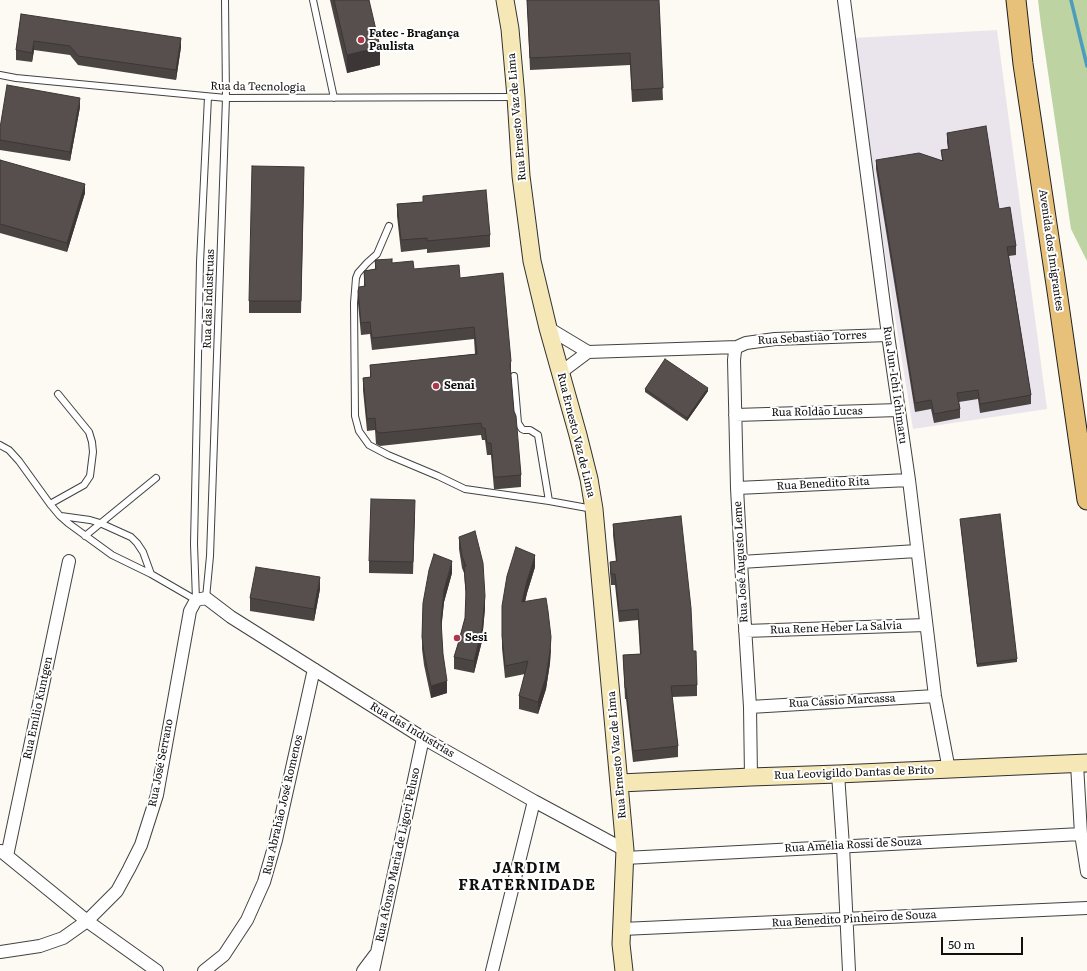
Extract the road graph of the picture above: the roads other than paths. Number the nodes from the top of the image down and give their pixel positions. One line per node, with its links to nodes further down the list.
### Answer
1 (225, 0): 10 (lane, Rua das Industruas)
2 (313, 0): 11 (lane)
3 (505, 0): 9 (street, Rua Ernesto Vaz de Lima)
4 (844, 0): 14 (street, Rua Jun-Ichi Ichimaru)
5 (1016, 0): 27 (main road, Avenida dos Imigrantes)
6 (1026, 0): 22 (main road, Avenida dos Imigrantes)
7 (0, 75): 8 (lane, Rua da Tecnologia)
8 (208, 97): 10 (lane, Rua da Tecnologia); 38 (lane)
9 (516, 97): 11 (lane, Rua da Tecnologia); 13 (street, Rua Ernesto Vaz de Lima)
10 (226, 98): 11 (lane, Rua da Tecnologia); 38 (lane, Rua das Industruas)
11 (334, 98)
12 (389, 226): 28 (lane)
13 (548, 328): 16 (street); 17 (street, Rua Ernesto Vaz de Lima)
14 (888, 335): 15 (street, Rua Sebastião Torres); 20 (street, Rua Jun-Ichi Ichimaru)
15 (736, 347): 16 (street, Rua Sebastião Torres); 21 (street, Rua José Augusto Leme)
16 (588, 352): 17 (street)
17 (560, 373): 30 (street, Rua Ernesto Vaz de Lima)
18 (514, 376): 28 (lane)
19 (58, 394): 29 (lane)
20 (899, 410): 21 (street, Rua Roldão Lucas); 25 (street, Rua Jun-Ichi Ichimaru)
21 (735, 414): 26 (street, Rua José Augusto Leme)
22 (1087, 428)
23 (0, 445): 29 (lane)
24 (156, 478): 32 (lane)
25 (909, 480): 26 (street, Rua Benedito Rita); 34 (street, Rua Jun-Ichi Ichimaru)
26 (738, 488): 36 (street, Rua José Augusto Leme)
27 (1087, 500)
28 (549, 501): 30 (lane)
29 (50, 504): 31 (lane)
30 (594, 509): 49 (street, Rua Ernesto Vaz de Lima)
31 (60, 516): 32 (lane); 33 (lane)
32 (100, 523): 33 (lane); 37 (lane)
33 (85, 536): 37 (lane)
34 (917, 551): 36 (street); 39 (street, Rua Jun-Ichi Ichimaru)
35 (69, 561): 53 (street, Rua Emílio Kuntgen)
36 (741, 562): 40 (street, Rua José Augusto Leme)
37 (151, 574): 38 (lane)
38 (201, 599): 41 (street, Rua das Industrias); 58 (street, Rua José Serrano)
39 (926, 625): 40 (street, Rua Rene Heber La Salvia); 42 (street, Rua Jun-Ichi Ichimaru)
40 (745, 631): 43 (street, Rua José Augusto Leme)
41 (314, 669): 44 (street, Rua das Industrias); 63 (street, Rua Abrahão José Romenos)
42 (935, 696): 43 (street, Rua Cássio Marcassa); 46 (street, Rua Jun-Ichi Ichimaru)
43 (750, 707): 48 (street, Rua José Augusto Leme)
44 (423, 738): 50 (street, Rua das Industrias); 60 (street, Rua Afonso Maria de Ligori Peluso)
45 (1082, 763): 46 (street, Rua Leovigildo Dantas de Brito); 51 (street)
46 (949, 770): 47 (street, Rua Leovigildo Dantas de Brito)
47 (838, 774): 48 (street, Rua Leovigildo Dantas de Brito); 52 (street)
48 (751, 777): 49 (street, Rua Leovigildo Dantas de Brito)
49 (620, 784): 54 (street, Rua Ernesto Vaz de Lima)
50 (534, 801): 54 (street, Rua das Industrias); 66 (street)
51 (1081, 834): 52 (street, Rua Amélia Rossi de Souza); 55 (street)
52 (844, 846): 54 (street, Rua Amélia Rossi de Souza); 57 (street)
53 (4, 853): 58 (street)
54 (625, 854): 59 (street, Rua Ernesto Vaz de Lima)
55 (1087, 872)
56 (1087, 908): 57 (street, Rua Benedito Pinheiro de Souza)
57 (847, 919): 59 (street, Rua Benedito Pinheiro de Souza); 69 (street)
58 (87, 920): 61 (street, Rua José Serrano); 62 (street)
59 (622, 937): 67 (street); 68 (street)
60 (378, 950): 64 (street); 65 (street, Rua Afonso Maria de Ligori Peluso)
61 (0, 952)
62 (157, 971)
63 (204, 971)
64 (363, 971)
65 (373, 971)
66 (492, 971)
67 (614, 971)
68 (624, 971)
69 (849, 971)

